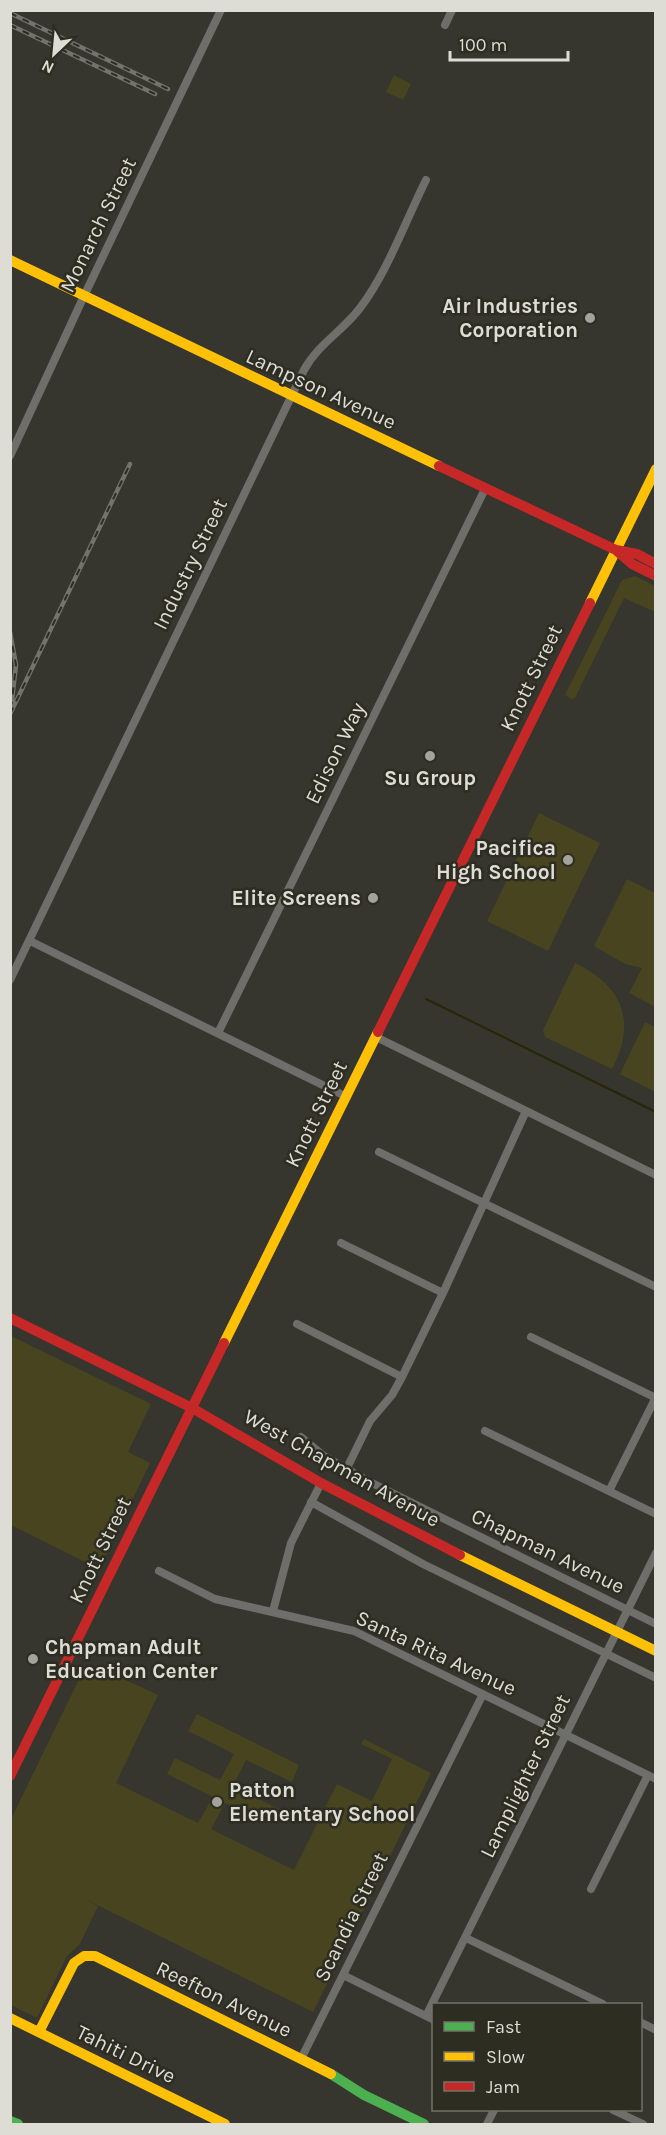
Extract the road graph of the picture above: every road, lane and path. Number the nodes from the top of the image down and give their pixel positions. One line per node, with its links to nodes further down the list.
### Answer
1 (221, 10): 6 (street, Monarch Street)
2 (452, 10): 3 (street)
3 (445, 25)
4 (426, 180): 7 (street, Industry Street)
5 (10, 260): 6 (main road, Lampson Avenue)
6 (84, 296): 7 (main road, Lampson Avenue); 8 (street, Monarch Street)
7 (290, 397): 10 (main road, Lampson Avenue); 14 (street, Industry Street)
8 (10, 456)
9 (656, 469): 11 (main road, Knott Street)
10 (485, 489): 11 (main road, Lampson Avenue); 16 (street, Edison Way)
11 (616, 550): 12 (main road, Lampson Avenue); 13 (main road, Lampson Avenue); 17 (main road, Knott Street)
12 (656, 564)
13 (656, 576)
14 (30, 941): 15 (street, Industry Street); 16 (street)
15 (10, 980)
16 (218, 1033): 18 (street)
17 (376, 1037): 18 (main road, Knott Street); 19 (street)
18 (347, 1096): 31 (main road, Knott Street)
19 (526, 1111): 21 (street); 22 (street)
20 (379, 1152): 22 (street)
21 (656, 1175)
22 (484, 1203): 24 (street); 25 (street)
23 (341, 1243): 25 (street)
24 (656, 1287)
25 (443, 1293): 29 (street)
26 (10, 1318): 31 (main road, West Chapman Avenue)
27 (297, 1324): 29 (street)
28 (531, 1338): 30 (street)
29 (402, 1377): 34 (street)
30 (655, 1398): 36 (street)
31 (192, 1408): 35 (main road, West Chapman Avenue); 50 (main road, Knott Street)
32 (485, 1431): 36 (street)
33 (301, 1437): 34 (street, Chapman Avenue)
34 (347, 1468): 41 (street, Chapman Avenue)
35 (321, 1483): 37 (street); 44 (main road, West Chapman Avenue)
36 (609, 1491): 38 (street)
37 (311, 1502): 42 (street); 46 (street)
38 (656, 1514)
39 (656, 1553): 41 (street, Lamplighter Street)
40 (159, 1571): 42 (street, Santa Rita Avenue)
41 (628, 1610): 43 (street, Chapman Avenue); 44 (street, Lamplighter Street)
42 (273, 1611): 48 (street, Santa Rita Avenue)
43 (656, 1624)
44 (616, 1631): 45 (main road, West Chapman Avenue); 46 (street, Lamplighter Street)
45 (656, 1651)
46 (605, 1653): 47 (street); 49 (street, Lamplighter Street)
47 (656, 1678)
48 (483, 1694): 49 (street, Santa Rita Avenue); 54 (street, Scandia Street)
49 (565, 1735): 51 (street, Santa Rita Avenue); 53 (street, Lamplighter Street)
50 (10, 1776)
51 (652, 1777): 52 (street)
52 (591, 1889)
53 (466, 1938): 55 (street, Lamplighter Street); 56 (street)
54 (343, 1975): 57 (street); 62 (street, Scandia Street)
55 (437, 2003)
56 (601, 2003)
57 (430, 2018)
58 (10, 2019): 61 (main road, Tahiti Drive)
59 (642, 2023): 60 (street)
60 (656, 2030)
61 (39, 2032): 62 (main road, Reefton Avenue); 66 (main road, Tahiti Drive)
62 (301, 2059): 67 (main road, Reefton Avenue)
63 (617, 2111): 68 (street)
64 (10, 2121): 65 (main road)
65 (18, 2124)
66 (225, 2124)
67 (424, 2124)
68 (643, 2124)

